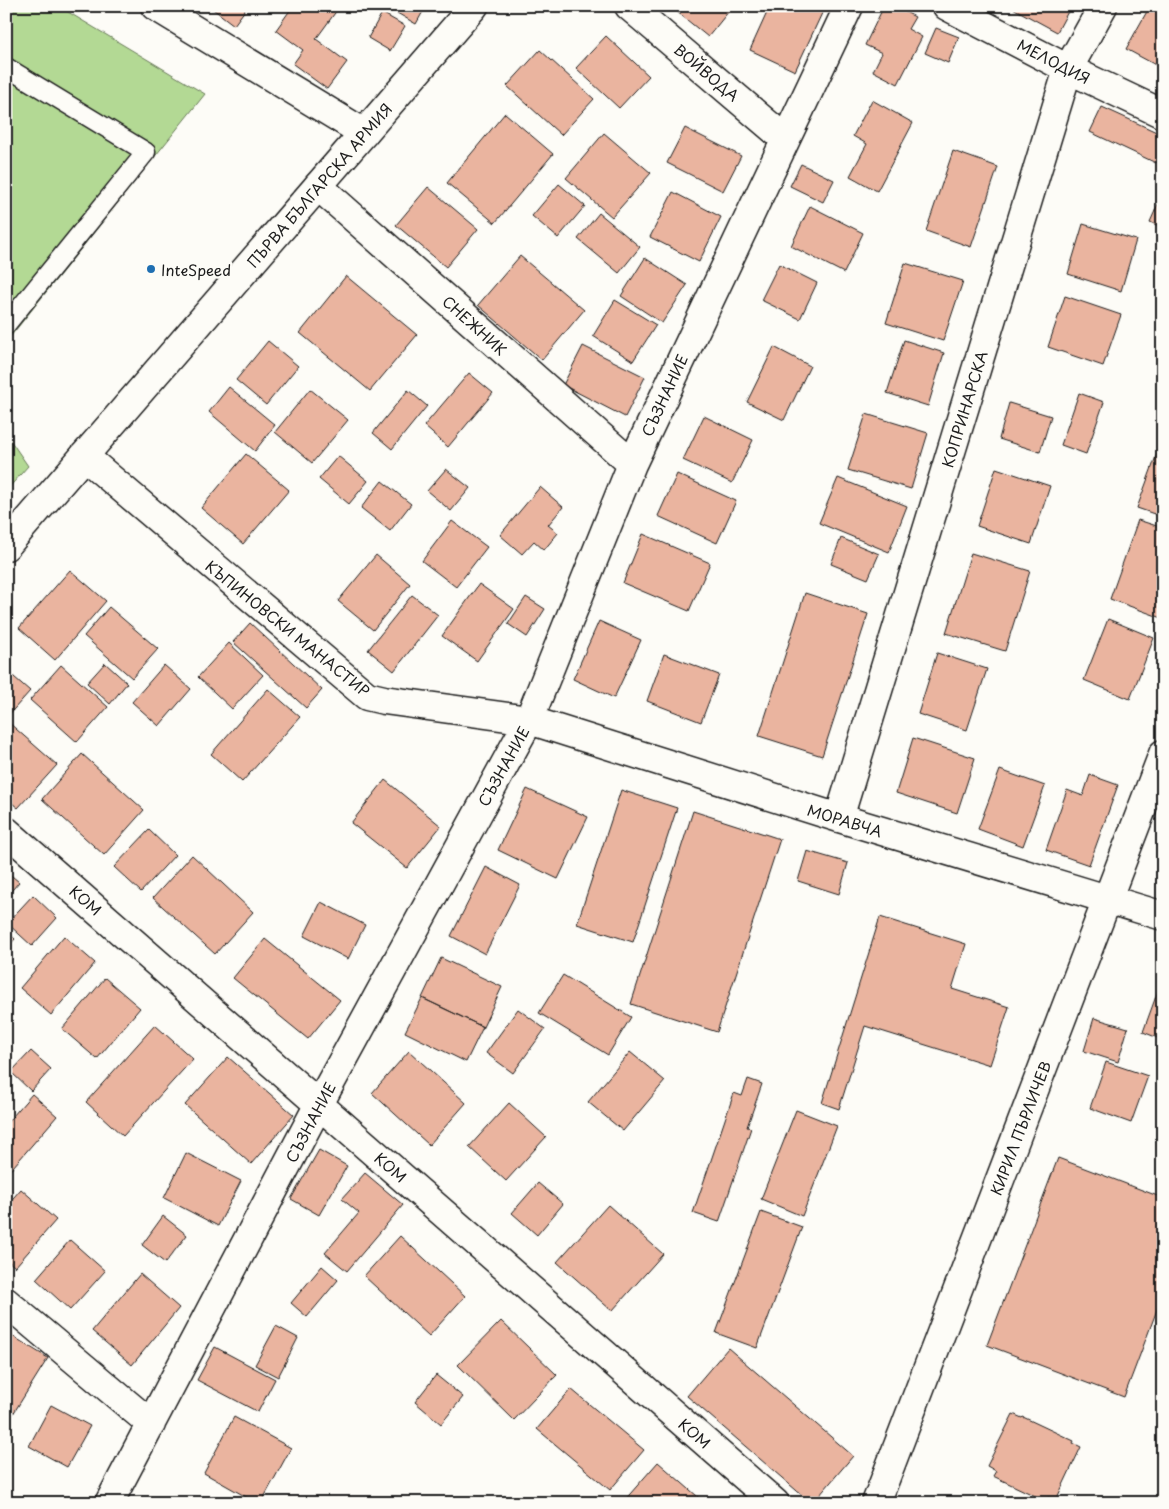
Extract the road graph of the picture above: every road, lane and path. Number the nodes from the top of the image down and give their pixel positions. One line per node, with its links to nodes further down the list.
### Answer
1 (155, 6): 10 (street)
2 (474, 6): 10 (street, ПЪРВА БЪЛГАРСКА АРМИЯ)
3 (629, 6): 11 (street, ВОЙВОДА)
4 (849, 6): 11 (street, СЪЗНАНИЕ)
5 (947, 6): 8 (street, МЕЛОДИЯ)
6 (1103, 6): 8 (street, КОПРИНАРСКА)
7 (6, 67): 13 (lane)
8 (1068, 69): 9 (street, МЕЛОДИЯ); 19 (street, КОПРИНАРСКА)
9 (1163, 114)
10 (364, 133): 12 (street, ПЪРВА БЪЛГАРСКА АРМИЯ)
11 (785, 139): 15 (street, СЪЗНАНИЕ)
12 (318, 186): 14 (street, ПЪРВА БЪЛГАРСКА АРМИЯ); 15 (street, СНЕЖНИК)
13 (6, 325)
14 (84, 456): 16 (street, ПЪРВА БЪЛГАРСКА АРМИЯ); 17 (street, КЪПИНОВСКИ МАНАСТИР)
15 (632, 464): 17 (street, СЪЗНАНИЕ)
16 (6, 546)
17 (529, 720): 19 (street, МОРАВЧА); 23 (street, СЪЗНАНИЕ)
18 (1163, 754): 21 (street, КИРИЛ ПЪРЛИЧЕВ)
19 (839, 818): 21 (street, МОРАВЧА)
20 (6, 831): 23 (street, КОМ)
21 (1107, 899): 22 (street, МОРАВЧА); 28 (street, КИРИЛ ПЪРЛИЧЕВ)
22 (1163, 916)
23 (319, 1104): 25 (street, СЪЗНАНИЕ); 27 (street, КОМ)
24 (6, 1302): 25 (street)
25 (151, 1424): 26 (street, СЪЗНАНИЕ)
26 (109, 1503)
27 (775, 1503)
28 (876, 1503)

